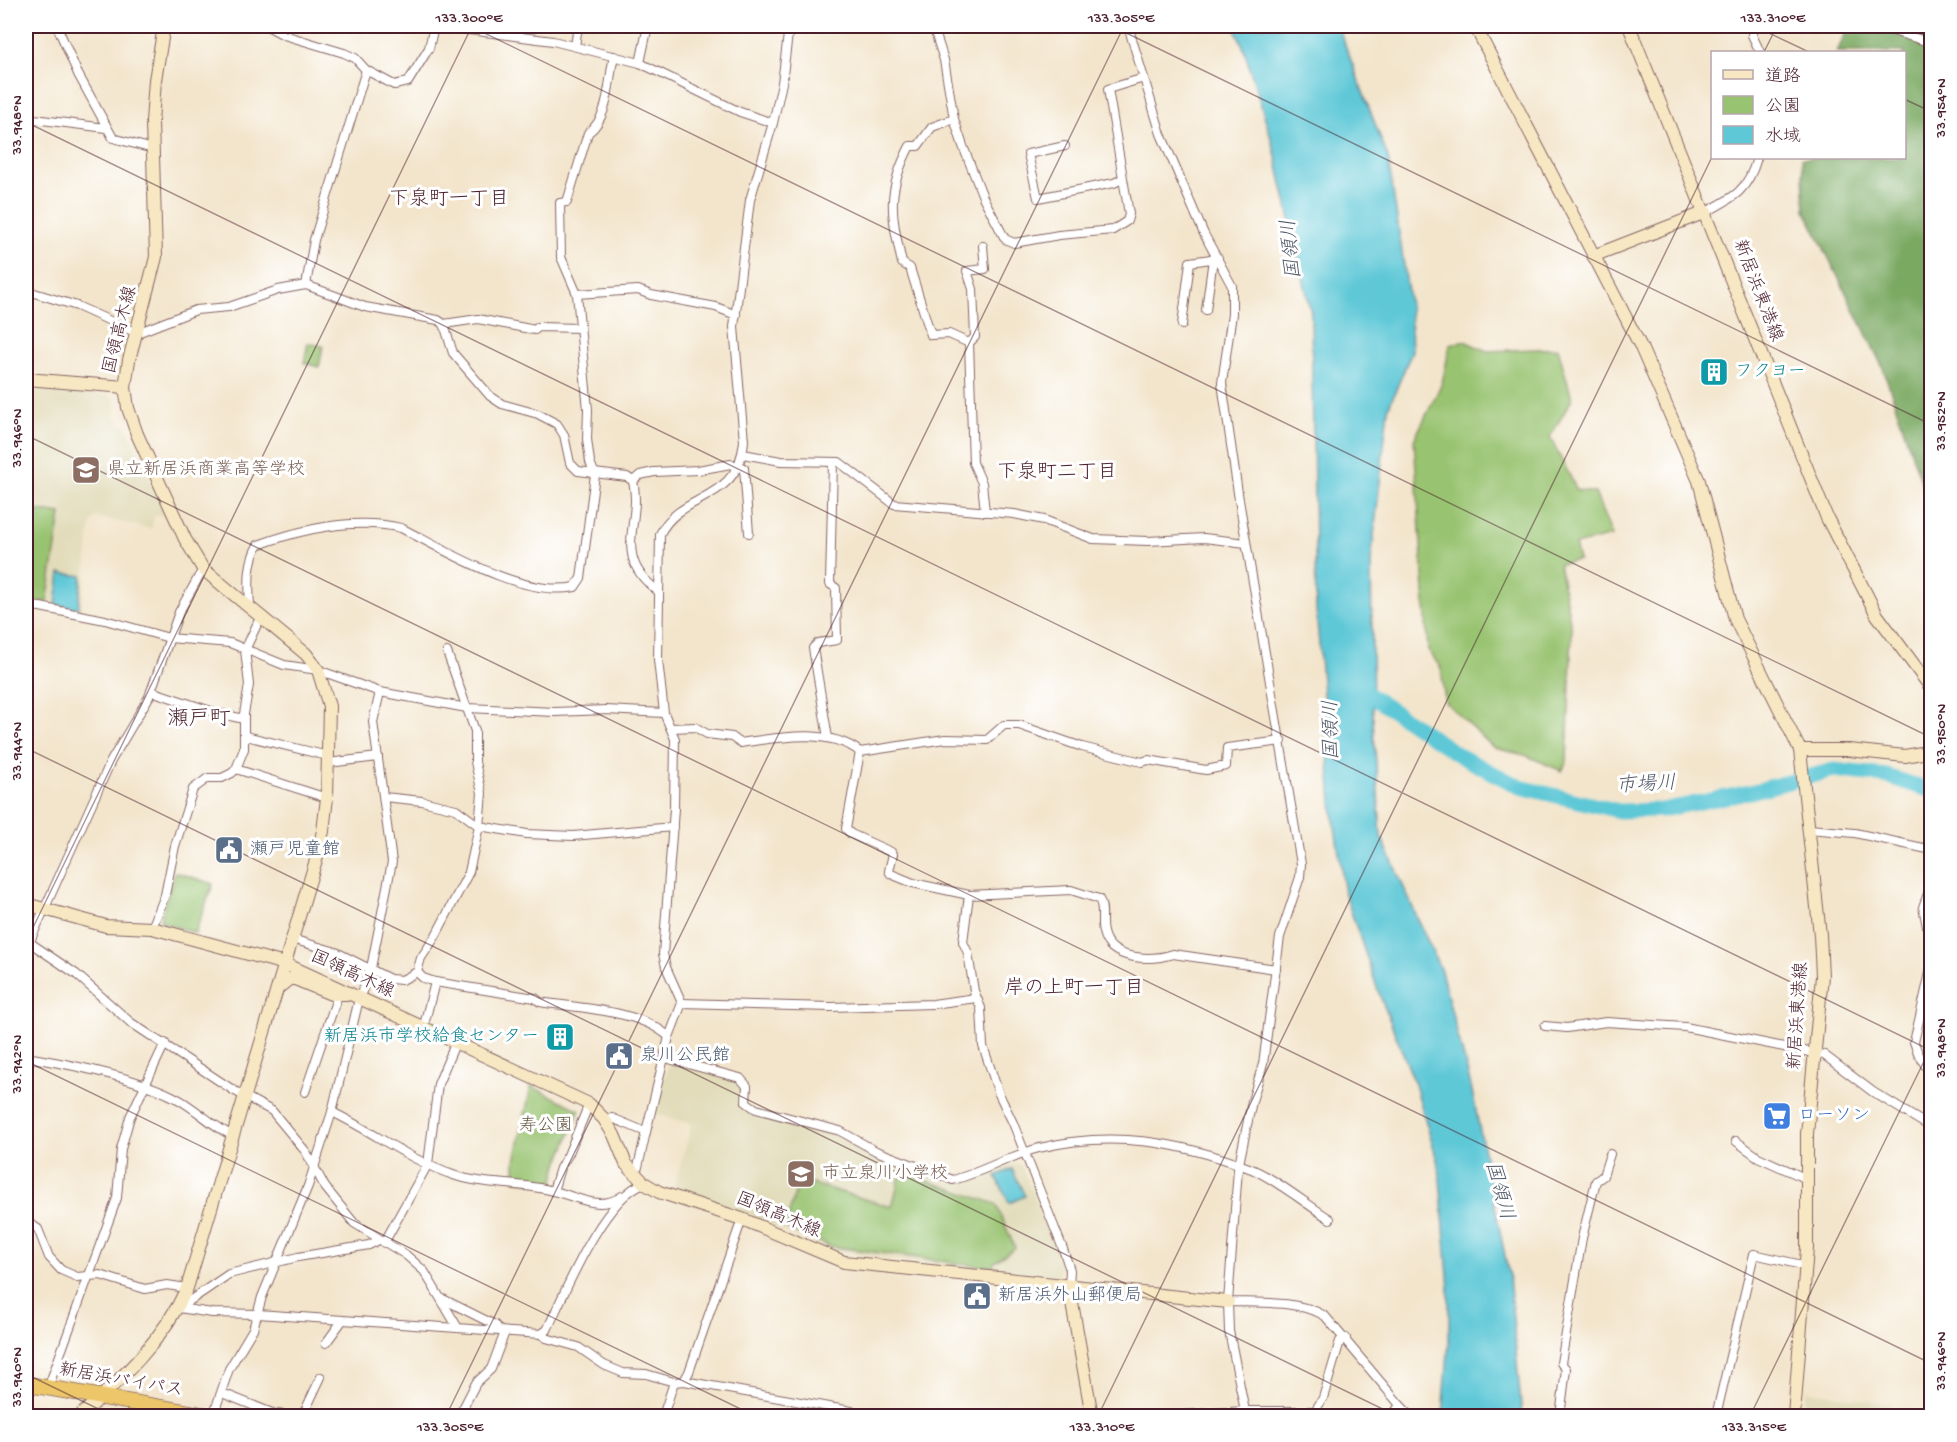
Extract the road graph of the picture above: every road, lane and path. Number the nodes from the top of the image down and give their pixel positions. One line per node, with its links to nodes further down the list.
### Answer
1 (57, 26): 24 (street)
2 (164, 26): 26 (main road, 国領高木線)
3 (267, 26): 19 (street)
4 (436, 26): 15 (street); 19 (street)
5 (578, 26): 15 (street)
6 (648, 26): 18 (street)
7 (789, 26): 23 (street)
8 (933, 26): 22 (street)
9 (1128, 26): 20 (street)
10 (1475, 26): 31 (main road)
11 (1629, 26): 29 (main road, 新居浜東港線)
12 (1753, 26): 16 (street)
13 (1876, 26): 14 (street)
14 (1932, 43)
15 (575, 46): 17 (street)
16 (1760, 51)
17 (614, 56): 18 (street); 36 (street)
18 (640, 63): 23 (street)
19 (366, 70): 34 (street)
20 (1144, 78): 28 (street); 32 (street)
21 (26, 118): 24 (street)
22 (954, 119): 28 (street); 43 (street)
23 (773, 123): 38 (street)
24 (106, 129): 26 (street)
25 (1065, 146): 28 (street)
26 (153, 149): 42 (main road, 国領高木線)
27 (1757, 159): 29 (street)
28 (1122, 179)
29 (1706, 212): 31 (main road); 63 (main road, 新居浜東港線)
30 (983, 246): 43 (street)
31 (1593, 256): 75 (main road)
32 (1216, 258): 37 (street); 40 (street); 53 (street)
33 (26, 284): 35 (street)
34 (306, 285): 39 (street); 42 (street)
35 (28, 293): 42 (street)
36 (577, 294): 38 (street); 41 (street)
37 (1206, 310)
38 (736, 315): 46 (street)
39 (444, 324): 41 (street); 49 (street)
40 (1182, 325)
41 (581, 328): 49 (street)
42 (136, 333): 45 (main road, 国領高木線)
43 (969, 343): 51 (street)
44 (26, 379): 45 (main road)
45 (125, 387): 54 (main road, 国領高木線)
46 (743, 454): 47 (street); 48 (street)
47 (833, 462): 51 (street); 71 (street)
48 (738, 465): 50 (street); 52 (street); 55 (street)
49 (595, 475): 50 (street); 57 (street)
50 (633, 482): 55 (street)
51 (985, 512): 53 (street)
52 (749, 533)
53 (1246, 543): 72 (street)
54 (203, 569): 57 (main road, 国領高木線); 59 (street)
55 (658, 591): 67 (street)
56 (26, 606): 59 (street)
57 (249, 608): 58 (main road, 国領高木線)
58 (261, 616): 60 (street); 62 (main road, 国領高木線)
59 (169, 638): 60 (street); 64 (street)
60 (246, 650): 62 (street); 68 (street)
61 (447, 652): 66 (street)
62 (318, 670): 65 (street); 77 (main road, 国領高木線)
63 (1932, 689)
64 (151, 690): 68 (street); 89 (street)
65 (380, 692): 66 (street); 76 (street)
66 (467, 708): 67 (street); 82 (street)
67 (664, 713): 69 (street)
68 (244, 719): 70 (street)
69 (672, 728): 71 (street); 83 (street)
70 (246, 736): 77 (street); 79 (street)
71 (828, 738): 74 (street)
72 (1281, 741): 74 (street); 97 (street)
73 (1930, 751): 75 (main road); 78 (main road)
74 (860, 752): 87 (street)
75 (1801, 754): 84 (main road, 新居浜東港線)
76 (378, 757): 77 (street); 80 (street)
77 (328, 760): 81 (main road, 国領高木線)
78 (1932, 766)
79 (236, 769): 81 (street); 90 (street)
80 (384, 797): 82 (street); 96 (street)
81 (327, 798): 91 (main road, 国領高木線)
82 (479, 826): 83 (street); 98 (street)
83 (672, 826): 103 (street)
84 (1809, 826): 85 (street); 109 (main road, 新居浜東港線)
85 (1932, 850)
86 (1932, 883): 93 (street)
87 (969, 895): 97 (street); 102 (street)
88 (26, 904): 89 (main road)
89 (45, 910): 90 (main road); 92 (street)
90 (152, 928): 94 (main road)
91 (292, 939): 94 (main road, 国領高木線); 96 (street)
92 (27, 946): 107 (street)
93 (1932, 951)
94 (285, 964): 100 (main road); 101 (main road, 国領高木線)
95 (1932, 964): 112 (street)
96 (371, 968): 98 (street); 101 (street)
97 (1276, 969): 125 (street)
98 (417, 972): 99 (street)
99 (435, 982): 105 (street); 106 (street)
100 (278, 988): 101 (main road); 115 (main road)
101 (349, 996): 105 (main road, 国領高木線); 114 (street); 117 (street)
102 (976, 998): 103 (street); 123 (street)
103 (682, 1003): 106 (street)
104 (1545, 1026): 109 (street)
105 (423, 1029): 108 (main road, 国領高木線)
106 (669, 1037): 111 (street)
107 (165, 1043): 113 (street); 115 (street)
108 (455, 1044): 116 (main road, 国領高木線); 126 (street)
109 (1815, 1054): 119 (street); 129 (main road, 新居浜東港線)
110 (26, 1057): 113 (street)
111 (665, 1058): 120 (street); 123 (street)
112 (1932, 1077)
113 (145, 1087): 121 (street); 139 (street)
114 (305, 1092)
115 (246, 1095): 121 (main road); 127 (street)
116 (589, 1104): 118 (main road, 国領高木線); 131 (street)
117 (332, 1112): 126 (street); 127 (street)
118 (604, 1119): 120 (street); 128 (main road, 国領高木線)
119 (1932, 1128)
120 (646, 1132): 128 (street)
121 (233, 1136): 141 (main road)
122 (1736, 1141): 129 (street)
123 (1024, 1153): 125 (street); 140 (street)
124 (1611, 1154): 172 (street)
125 (1239, 1163): 134 (street); 143 (street)
126 (428, 1164): 131 (street); 136 (street)
127 (313, 1170): 136 (street); 137 (street)
128 (633, 1174): 130 (main road, 国領高木線)
129 (1807, 1179): 138 (main road, 新居浜東港線)
130 (644, 1183): 132 (street); 133 (main road, 国領高木線)
131 (553, 1191): 132 (street)
132 (627, 1193): 149 (street)
133 (742, 1219): 140 (main road, 国領高木線); 153 (street)
134 (1330, 1219)
135 (26, 1221): 139 (street)
136 (381, 1241): 137 (street); 142 (street)
137 (275, 1263): 144 (street); 145 (street)
138 (1806, 1266): 173 (street); 174 (main road, 新居浜東港線)
139 (87, 1277): 141 (street); 156 (street)
140 (1069, 1286): 143 (main road, 国領高木線); 168 (main road)
141 (188, 1288): 144 (main road)
142 (443, 1299): 147 (street); 148 (street)
143 (1228, 1302): 150 (street); 160 (street)
144 (178, 1308): 145 (street); 158 (main road)
145 (258, 1314): 146 (street); 157 (street)
146 (342, 1321): 147 (street); 151 (street)
147 (458, 1328): 148 (street)
148 (503, 1331): 149 (street); 165 (street)
149 (541, 1334): 154 (street)
150 (1346, 1338): 159 (street); 160 (street)
151 (326, 1342)
152 (321, 1377): 164 (street)
153 (684, 1381): 154 (street); 167 (street)
154 (674, 1382): 166 (street)
155 (26, 1384): 156 (highway, 新居浜バイパス)
156 (48, 1388): 158 (highway, 新居浜バイパス)
157 (222, 1393): 162 (street); 163 (street)
158 (102, 1396): 161 (main road); 162 (highway, 新居浜バイパス)
159 (1400, 1406): 170 (street); 171 (street)
160 (1245, 1414): 169 (street)
161 (80, 1416)
162 (212, 1416)
163 (290, 1416)
164 (296, 1416)
165 (459, 1416)
166 (663, 1416)
167 (879, 1416)
168 (1092, 1416)
169 (1166, 1416)
170 (1392, 1416)
171 (1411, 1416)
172 (1560, 1416)
173 (1716, 1416)
174 (1794, 1416)

